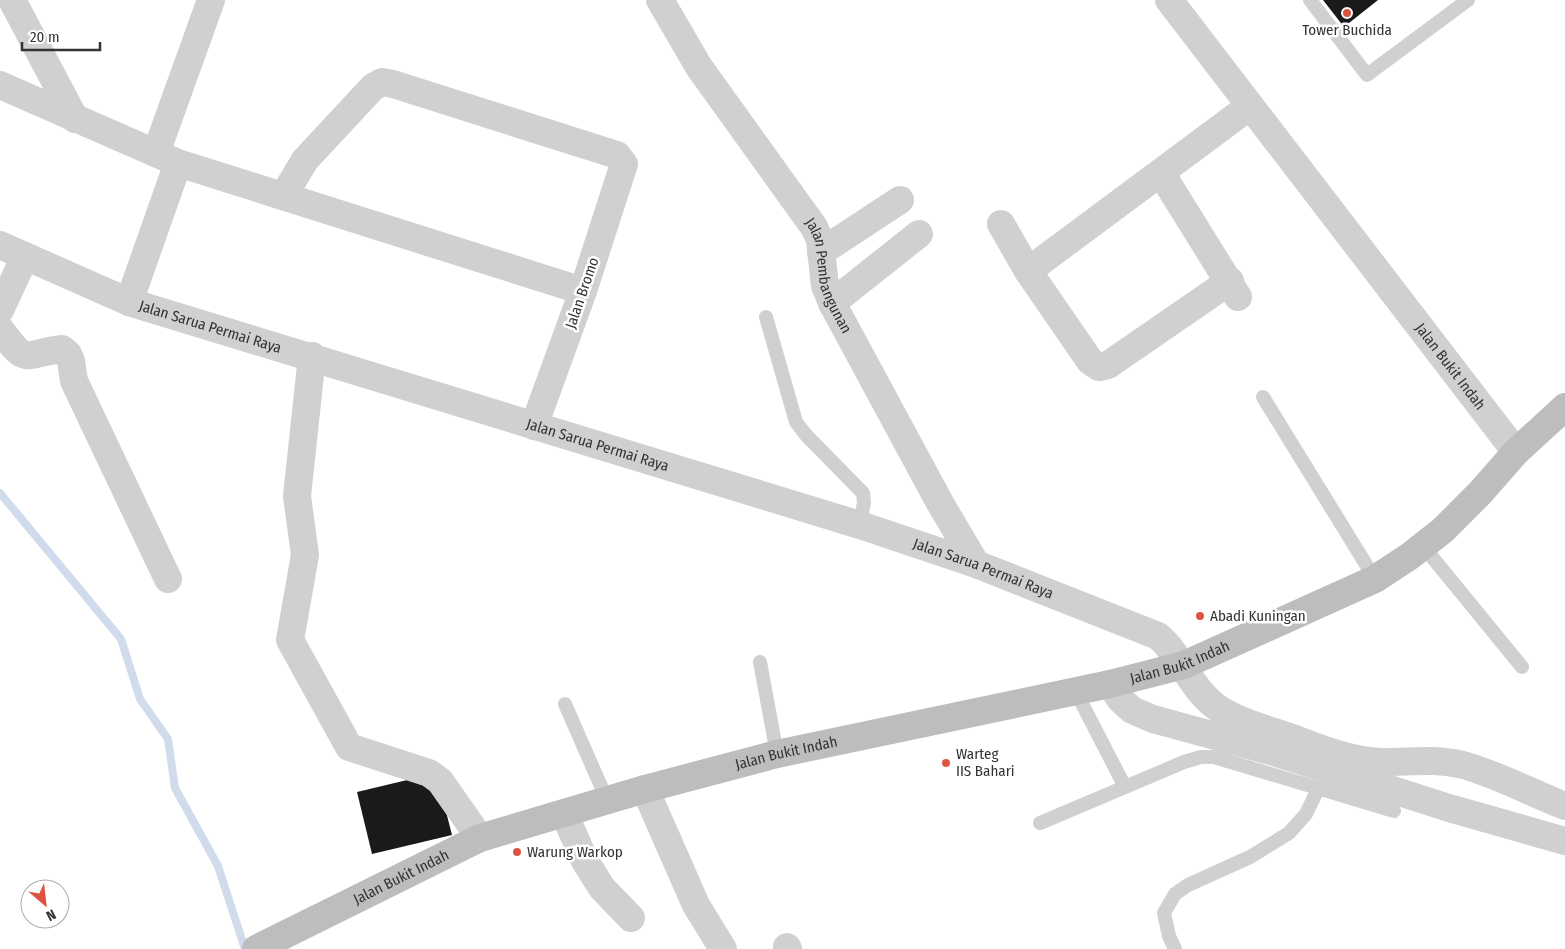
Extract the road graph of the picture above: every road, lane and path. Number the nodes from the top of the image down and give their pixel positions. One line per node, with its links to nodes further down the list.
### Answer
1 (12, 0): 9 (street)
2 (211, 0): 10 (street)
3 (660, 0): 17 (street, Jalan Pembangunan)
4 (1169, 0): 8 (street, Jalan Bukit Indah)
5 (1310, 0): 6 (lane)
6 (1468, 0)
7 (0, 85): 9 (street)
8 (1250, 106): 11 (street); 30 (street, Jalan Bukit Indah)
9 (75, 118): 10 (street)
10 (167, 158): 12 (street); 21 (street)
11 (1161, 173): 19 (street); 19 (street)
12 (284, 195): 20 (street); 20 (street, Jalan Bromo)
13 (900, 200): 17 (street)
14 (1001, 224): 19 (street)
15 (919, 234): 22 (street)
16 (0, 245): 18 (street, Jalan Sarua Permai Raya)
17 (821, 252): 22 (street, Jalan Pembangunan)
18 (24, 256): 21 (street, Jalan Sarua Permai Raya); 23 (street)
19 (1028, 271)
20 (583, 292): 29 (street, Jalan Bromo)
21 (128, 302): 26 (street, Jalan Sarua Permai Raya)
22 (832, 303): 33 (street, Jalan Pembangunan)
23 (0, 310)
24 (766, 317): 31 (lane)
25 (0, 329): 34 (street)
26 (312, 356): 29 (street, Jalan Sarua Permai Raya); 51 (street)
27 (1263, 397): 35 (lane)
28 (1565, 407): 30 (main road)
29 (534, 426): 31 (street, Jalan Sarua Permai Raya)
30 (1516, 452): 32 (main road, Jalan Bukit Indah)
31 (860, 525): 33 (street, Jalan Sarua Permai Raya)
32 (1423, 546): 35 (main road, Jalan Bukit Indah); 38 (lane)
33 (976, 564): 37 (street, Jalan Sarua Permai Raya)
34 (168, 579)
35 (1375, 579): 37 (main road, Jalan Bukit Indah)
36 (760, 662): 42 (lane)
37 (1184, 665): 39 (main road, Jalan Bukit Indah); 47 (street, Jalan Sarua Permai Raya)
38 (1522, 667)
39 (1110, 684): 40 (main road, Jalan Bukit Indah); 52 (street)
40 (1075, 690): 42 (main road, Jalan Bukit Indah); 43 (lane)
41 (565, 704): 46 (lane)
42 (777, 754): 45 (main road, Jalan Bukit Indah)
43 (1125, 787): 44 (lane); 50 (lane)
44 (1318, 788): 48 (lane); 56 (lane)
45 (645, 789): 46 (main road, Jalan Bukit Indah); 55 (street)
46 (607, 800): 49 (main road, Jalan Bukit Indah)
47 (1565, 806)
48 (1394, 810)
49 (564, 813): 51 (main road, Jalan Bukit Indah); 53 (street)
50 (1040, 823)
51 (480, 838): 54 (main road, Jalan Bukit Indah)
52 (1565, 841)
53 (631, 918)
54 (264, 948)
55 (723, 949)
56 (1175, 949)

